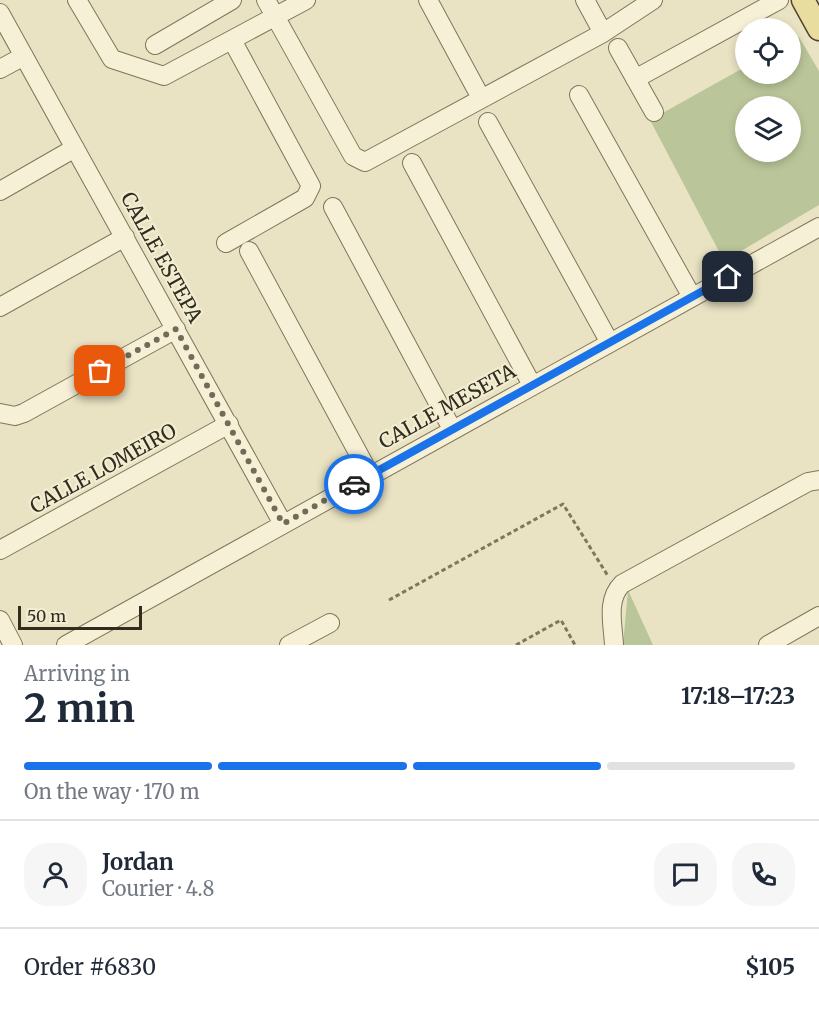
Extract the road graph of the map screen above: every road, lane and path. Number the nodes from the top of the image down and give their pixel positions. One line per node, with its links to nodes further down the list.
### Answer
1 (77, 0): 14 (street)
2 (232, 0): 15 (street)
3 (266, 0): 11 (street)
4 (306, 0): 11 (street)
5 (428, 0): 21 (street)
6 (585, 0): 13 (street)
7 (653, 0): 13 (street)
8 (779, 0): 19 (street)
9 (803, 0): 12 (main road)
10 (0, 14): 17 (street, CALLE ESTEPA)
11 (276, 16): 14 (street); 21 (street)
12 (819, 29)
13 (603, 33): 21 (street)
14 (232, 40): 30 (street)
15 (155, 45)
16 (618, 48): 19 (street)
17 (24, 56): 18 (street); 24 (street, CALLE ESTEPA)
18 (0, 69)
19 (635, 80): 22 (street)
20 (579, 95): 32 (street)
21 (482, 98)
22 (654, 112)
23 (488, 122): 35 (street)
24 (75, 148): 26 (street); 29 (street, CALLE ESTEPA)
25 (412, 163): 36 (street)
26 (0, 190)
27 (333, 207): 39 (street)
28 (819, 227): 32 (street, CALLE MESETA)
29 (125, 237): 33 (street); 34 (street, CALLE ESTEPA)
30 (226, 243)
31 (249, 251): 40 (street)
32 (692, 297): 35 (street, CALLE MESETA)
33 (0, 307)
34 (176, 329): 37 (street); 38 (street, CALLE ESTEPA)
35 (610, 343): 36 (street, CALLE MESETA)
36 (532, 385): 39 (street, CALLE MESETA)
37 (0, 413)
38 (229, 424): 42 (street, CALLE ESTEPA); 43 (street, CALLE LOMEIRO)
39 (452, 429): 40 (street, CALLE MESETA)
40 (370, 475): 42 (street, CALLE MESETA)
41 (819, 480): 44 (street)
42 (283, 524): 50 (street, CALLE MESETA)
43 (0, 550)
44 (618, 589): 45 (path); 54 (street)
45 (389, 600)
46 (819, 616): 55 (street)
47 (0, 620): 49 (street)
48 (330, 622): 51 (street)
49 (13, 645)
50 (66, 645)
51 (288, 645)
52 (516, 645): 53 (path)
53 (575, 645)
54 (614, 645)
55 (768, 645)

